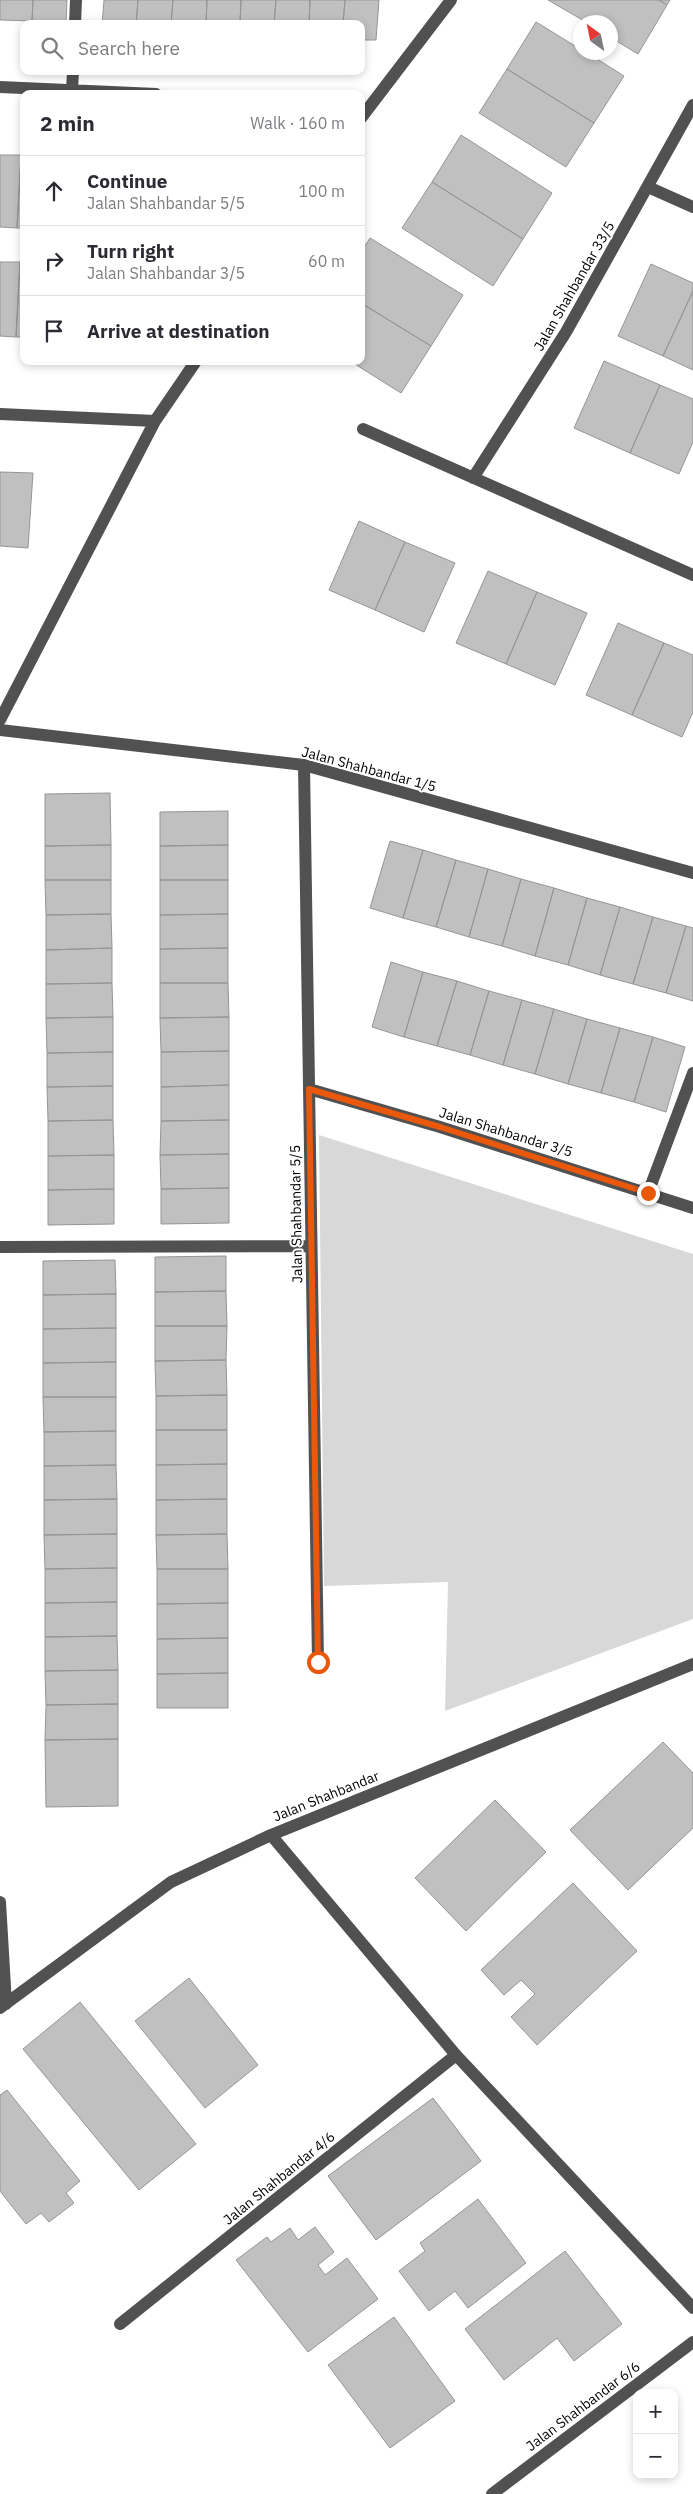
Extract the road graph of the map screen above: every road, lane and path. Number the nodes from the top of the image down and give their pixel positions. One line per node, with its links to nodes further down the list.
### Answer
1 (76, 0): 3 (street)
2 (451, 0): 7 (street)
3 (75, 20)
4 (73, 75): 6 (street)
5 (0, 87): 6 (street)
6 (72, 90)
7 (366, 102)
8 (693, 105): 9 (street, Jalan Shahbandar 33/5)
9 (648, 187): 10 (street); 15 (street, Jalan Shahbandar 33/5)
10 (693, 207)
11 (193, 365): 13 (street)
12 (0, 414): 13 (street)
13 (155, 421): 17 (street)
14 (363, 429): 15 (street)
15 (473, 478): 16 (street)
16 (693, 575)
17 (0, 720)
18 (0, 730): 19 (street, Jalan Shahbandar 1/5)
19 (304, 765): 20 (street, Jalan Shahbandar 1/5); 22 (street, Jalan Shahbandar 5/5)
20 (693, 873)
21 (693, 1073): 23 (street)
22 (309, 1089): 23 (street, Jalan Shahbandar 3/5); 25 (street, Jalan Shahbandar 5/5)
23 (648, 1193): 24 (street, Jalan Shahbandar 3/5)
24 (693, 1208)
25 (312, 1246): 26 (street); 27 (street, Jalan Shahbandar 5/5)
26 (0, 1247)
27 (318, 1662)
28 (693, 1664): 29 (street, Jalan Shahbandar)
29 (270, 1835): 31 (street, Jalan Shahbandar); 32 (street)
30 (0, 1902): 31 (street)
31 (3, 2006)
32 (456, 2055): 33 (street); 34 (street, Jalan Shahbandar 4/6)
33 (693, 2308)
34 (120, 2324)
35 (693, 2342): 36 (street, Jalan Shahbandar 6/6)
36 (492, 2494)

